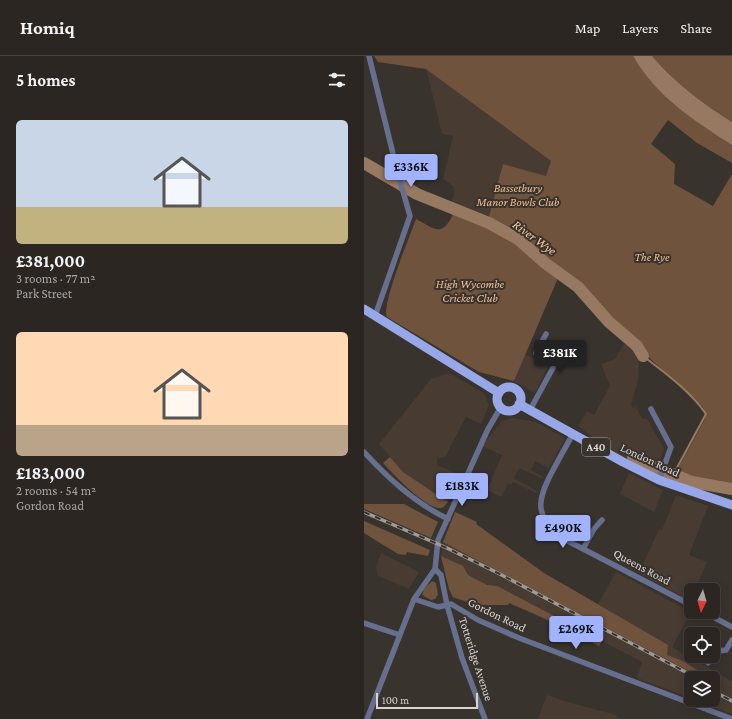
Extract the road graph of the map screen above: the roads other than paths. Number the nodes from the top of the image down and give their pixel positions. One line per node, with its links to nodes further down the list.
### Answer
1 (369, 56): 3 (street)
2 (364, 309): 3 (main road)
3 (375, 316): 5 (main road)
4 (546, 334): 9 (street)
5 (499, 393): 6 (main road); 7 (main road)
6 (519, 404): 7 (main road); 9 (main road, London Road / A40)
7 (501, 408): 14 (street)
8 (651, 409): 12 (street)
9 (530, 410): 10 (main road, London Road / A40)
10 (573, 434): 12 (main road, London Road / A40); 16 (street, Queens Road)
11 (364, 452): 14 (street)
12 (658, 480): 13 (main road, London Road / A40)
13 (732, 505)
14 (448, 519): 17 (street)
15 (602, 520): 16 (street)
16 (583, 549): 19 (street, Queens Road)
17 (435, 569): 18 (street); 20 (street)
18 (414, 599): 20 (street, Gordon Road); 24 (street)
19 (684, 601)
20 (447, 605): 30 (street, Totteridge Avenue); 31 (street, Gordon Road)
21 (717, 619): 23 (street)
22 (364, 623): 24 (street)
23 (732, 627)
24 (400, 635): 28 (street)
25 (732, 640): 26 (street)
26 (720, 651)
27 (364, 707): 28 (street)
28 (371, 710): 29 (street)
29 (367, 719)
30 (485, 719)
31 (732, 719)

